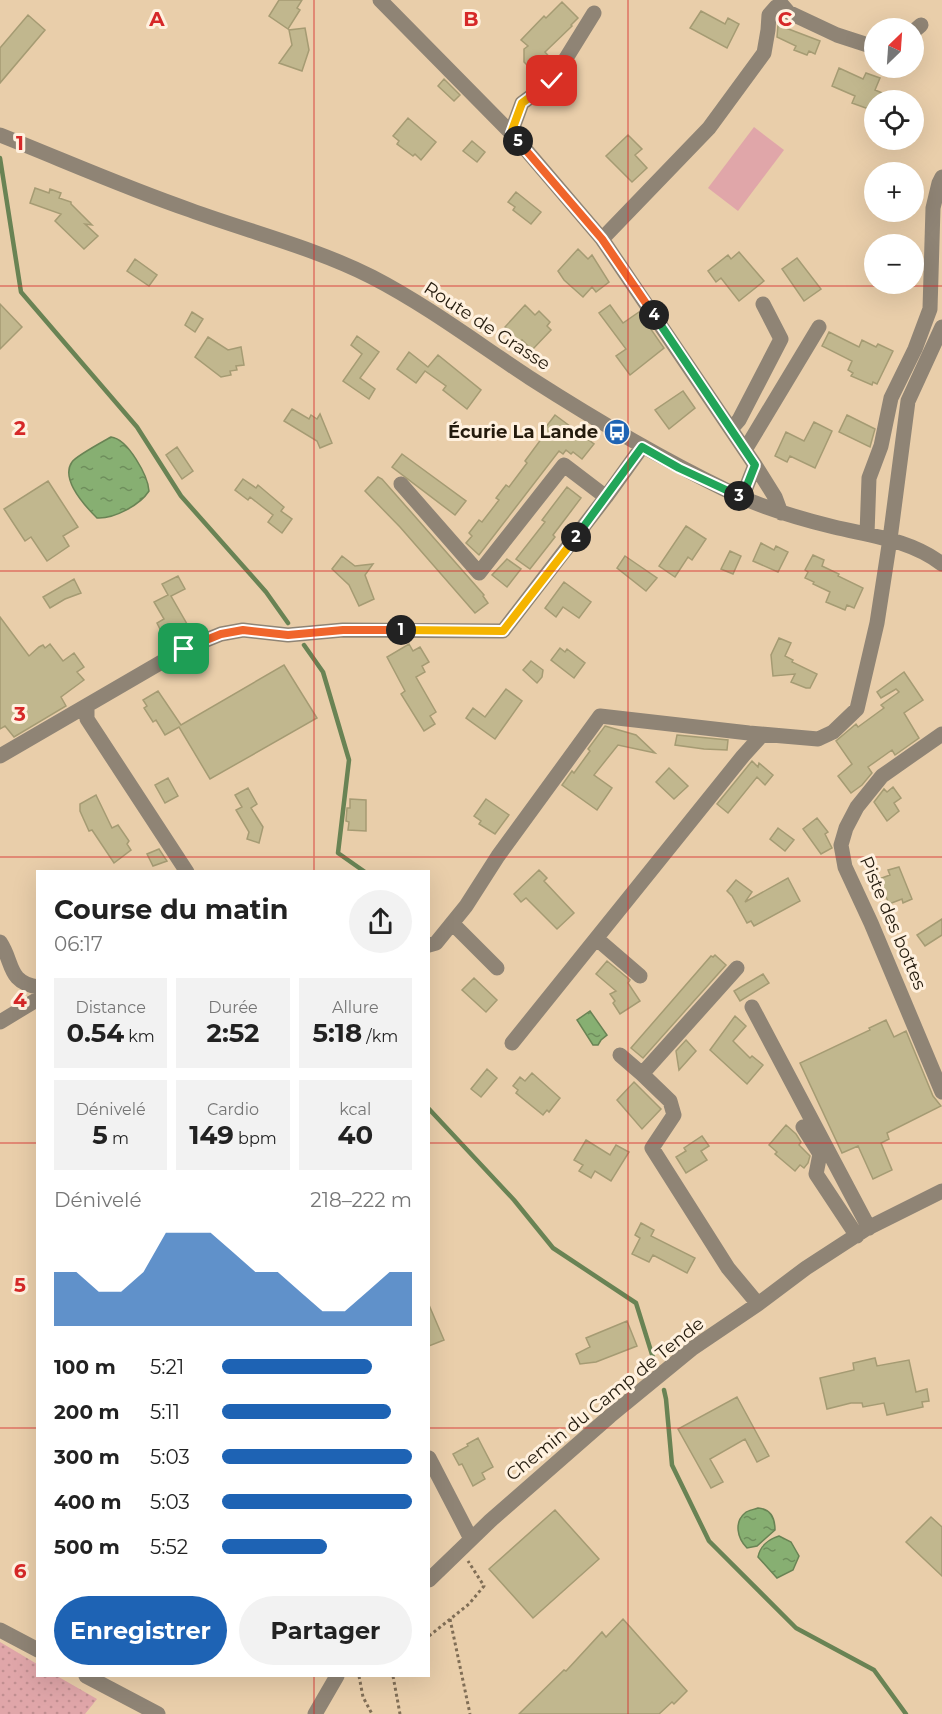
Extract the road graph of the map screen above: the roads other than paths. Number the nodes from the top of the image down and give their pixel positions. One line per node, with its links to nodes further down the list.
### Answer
1 (387, 2): 4 (street)
2 (594, 13): 4 (street)
3 (864, 43): 7 (street)
4 (511, 133): 7 (street)
5 (0, 135): 12 (street, Route de Grasse)
6 (942, 177): 19 (street)
7 (602, 239): 11 (street)
8 (763, 303): 11 (street)
9 (819, 327): 13 (street)
10 (942, 327): 20 (street)
11 (731, 429): 13 (street)
12 (642, 447): 16 (street); 17 (street, Route de Grasse)
13 (745, 450): 14 (street)
14 (755, 465): 17 (street); 18 (street)
15 (401, 484): 16 (street)
16 (606, 497): 22 (street)
17 (742, 498): 18 (street, Route de Grasse)
18 (781, 513): 19 (street, Route de Grasse)
19 (867, 534): 20 (street, Route de Grasse)
20 (890, 539): 21 (street, Route de Grasse); 24 (street)
21 (942, 564)
22 (87, 706): 25 (street); 26 (street)
23 (942, 734): 41 (street, Piste des bottes)
24 (762, 735): 27 (street); 28 (street)
25 (0, 756)
26 (186, 870)
27 (452, 923): 30 (street); 31 (street)
28 (597, 939): 33 (street); 38 (street)
29 (0, 942): 34 (street)
30 (430, 945)
31 (497, 968)
32 (737, 968): 40 (street)
33 (640, 976)
34 (36, 987)
35 (36, 1000): 37 (street)
36 (752, 1007): 44 (street)
37 (0, 1022)
38 (512, 1043)
39 (621, 1055): 40 (street)
40 (642, 1074): 45 (street)
41 (942, 1092)
42 (803, 1127): 44 (street)
43 (942, 1191): 44 (street, Chemin du Camp de Tende)
44 (863, 1232): 45 (street, Chemin du Camp de Tende)
45 (758, 1304): 47 (street, Chemin du Camp de Tende)
46 (430, 1460): 47 (street)
47 (471, 1539): 48 (street, Chemin du Camp de Tende)
48 (430, 1579)
49 (0, 1630): 50 (street)
50 (36, 1649)
51 (88, 1677): 53 (street)
52 (336, 1677): 54 (street)
53 (158, 1714)
54 (315, 1714)

